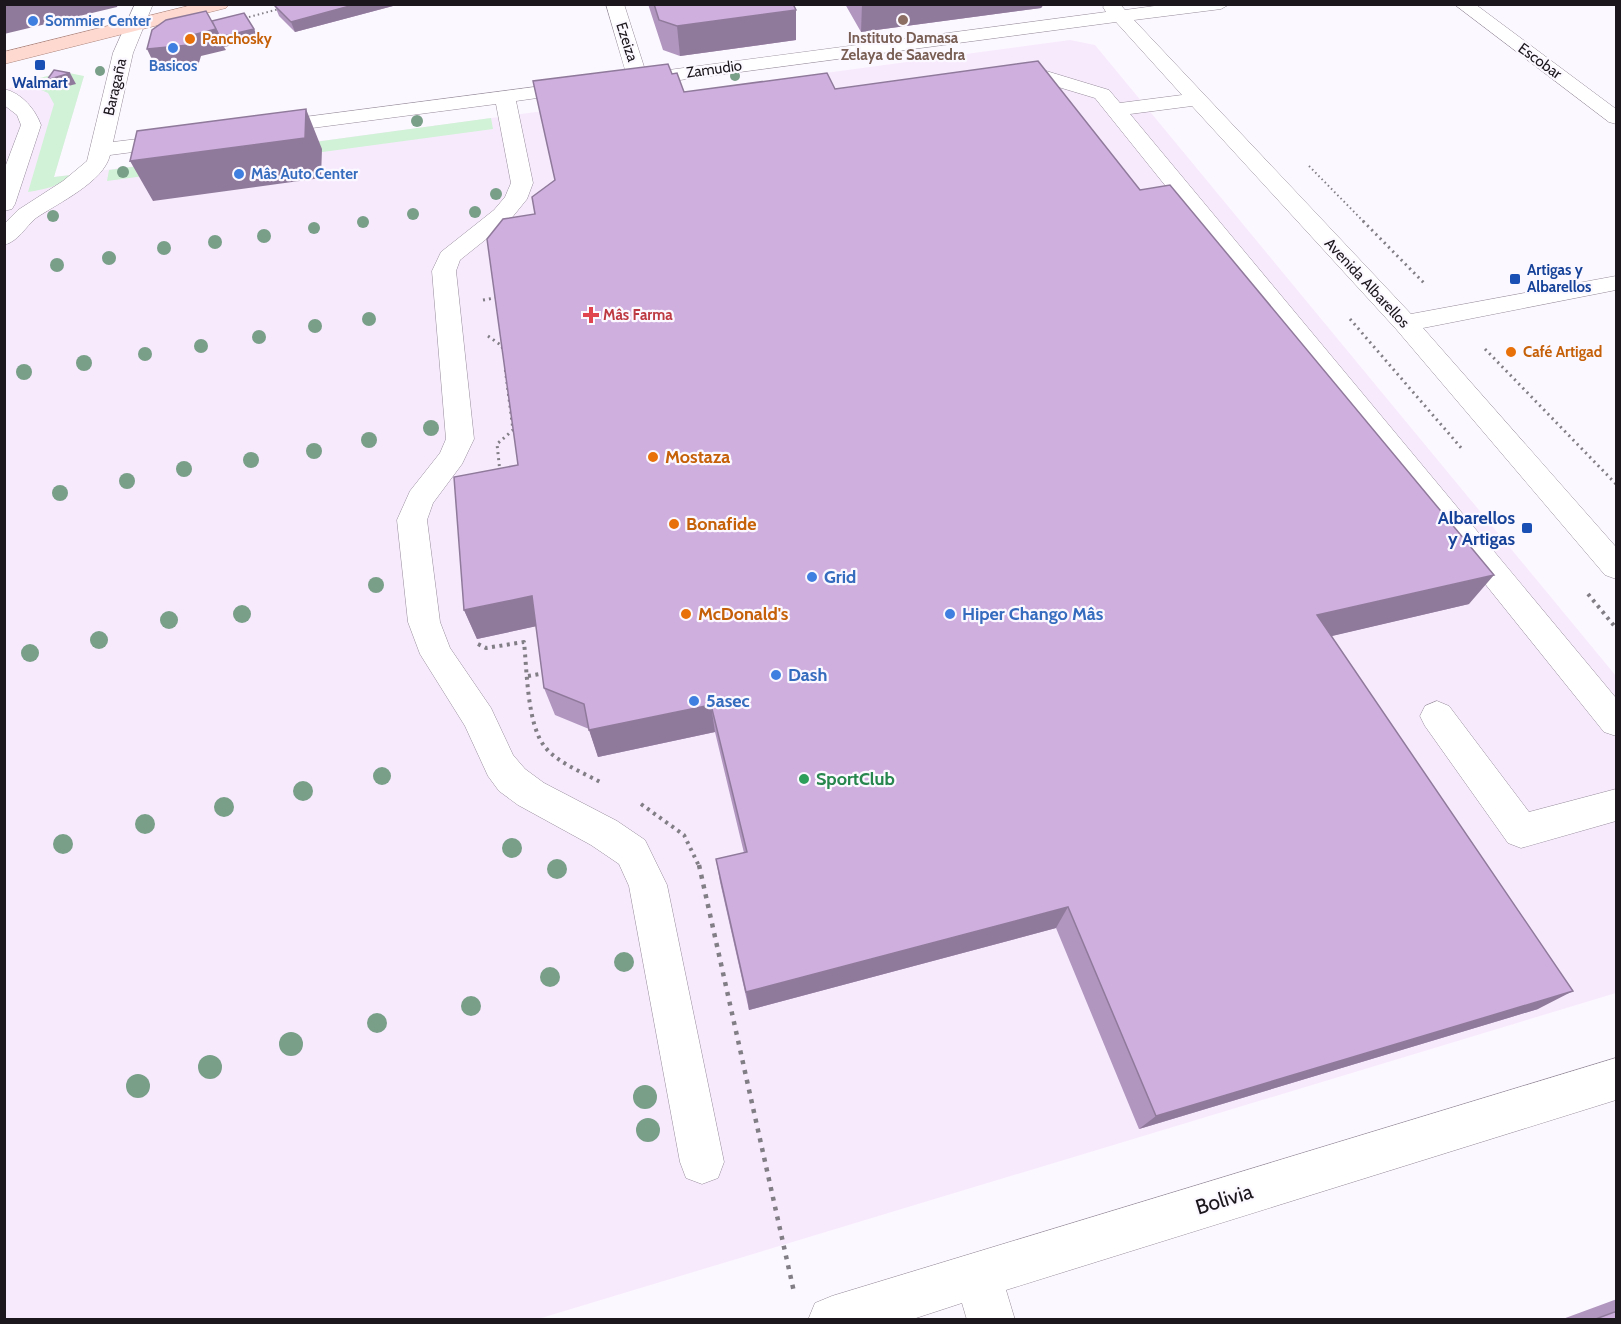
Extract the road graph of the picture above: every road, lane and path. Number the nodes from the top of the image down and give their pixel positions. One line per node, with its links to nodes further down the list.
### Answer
1 (144, 4): 7 (street, Baragaña)
2 (220, 4): 7 (main road)
3 (615, 4): 10 (street, Ezeiza)
4 (1221, 4): 6 (street, Zamudio)
5 (1463, 4): 17 (street, Escobar)
6 (1116, 11): 10 (street, Zamudio); 15 (street, Avenida Albarellos)
7 (136, 25): 8 (main road); 22 (street, Baragaña)
8 (4, 58)
9 (979, 78): 16 (street)
10 (638, 79): 11 (street, Zamudio)
11 (616, 82)
12 (595, 85): 14 (street)
13 (4, 95): 19 (street)
14 (505, 97): 20 (street); 47 (street)
15 (1198, 99): 16 (street); 29 (street, Avenida Albarellos)
16 (1116, 111): 42 (street)
17 (1617, 118)
18 (4, 119): 19 (street)
19 (31, 125): 23 (street)
20 (245, 131)
21 (198, 137): 22 (street)
22 (100, 150): 24 (street, Baragaña)
23 (4, 204)
24 (4, 238)
25 (1617, 283): 29 (street)
26 (478, 291): 27 (path)
27 (480, 301)
28 (1343, 310): 32 (path)
29 (1404, 323): 35 (street, Avenida Albarellos)
30 (485, 334): 33 (path)
31 (1485, 349): 34 (path)
32 (1468, 455)
33 (501, 474)
34 (1617, 484)
35 (1617, 567)
36 (1585, 591): 37 (path)
37 (1617, 628)
38 (473, 642): 40 (path)
39 (549, 673): 40 (path)
40 (528, 676): 43 (path)
41 (1437, 716): 45 (street)
42 (1617, 722)
43 (606, 785)
44 (636, 802): 49 (path)
45 (1617, 805)
46 (1617, 1079): 48 (street, Bolivia)
47 (702, 1162)
48 (978, 1276): 49 (street, Bolivia); 50 (street)
49 (813, 1309)
50 (991, 1320)

